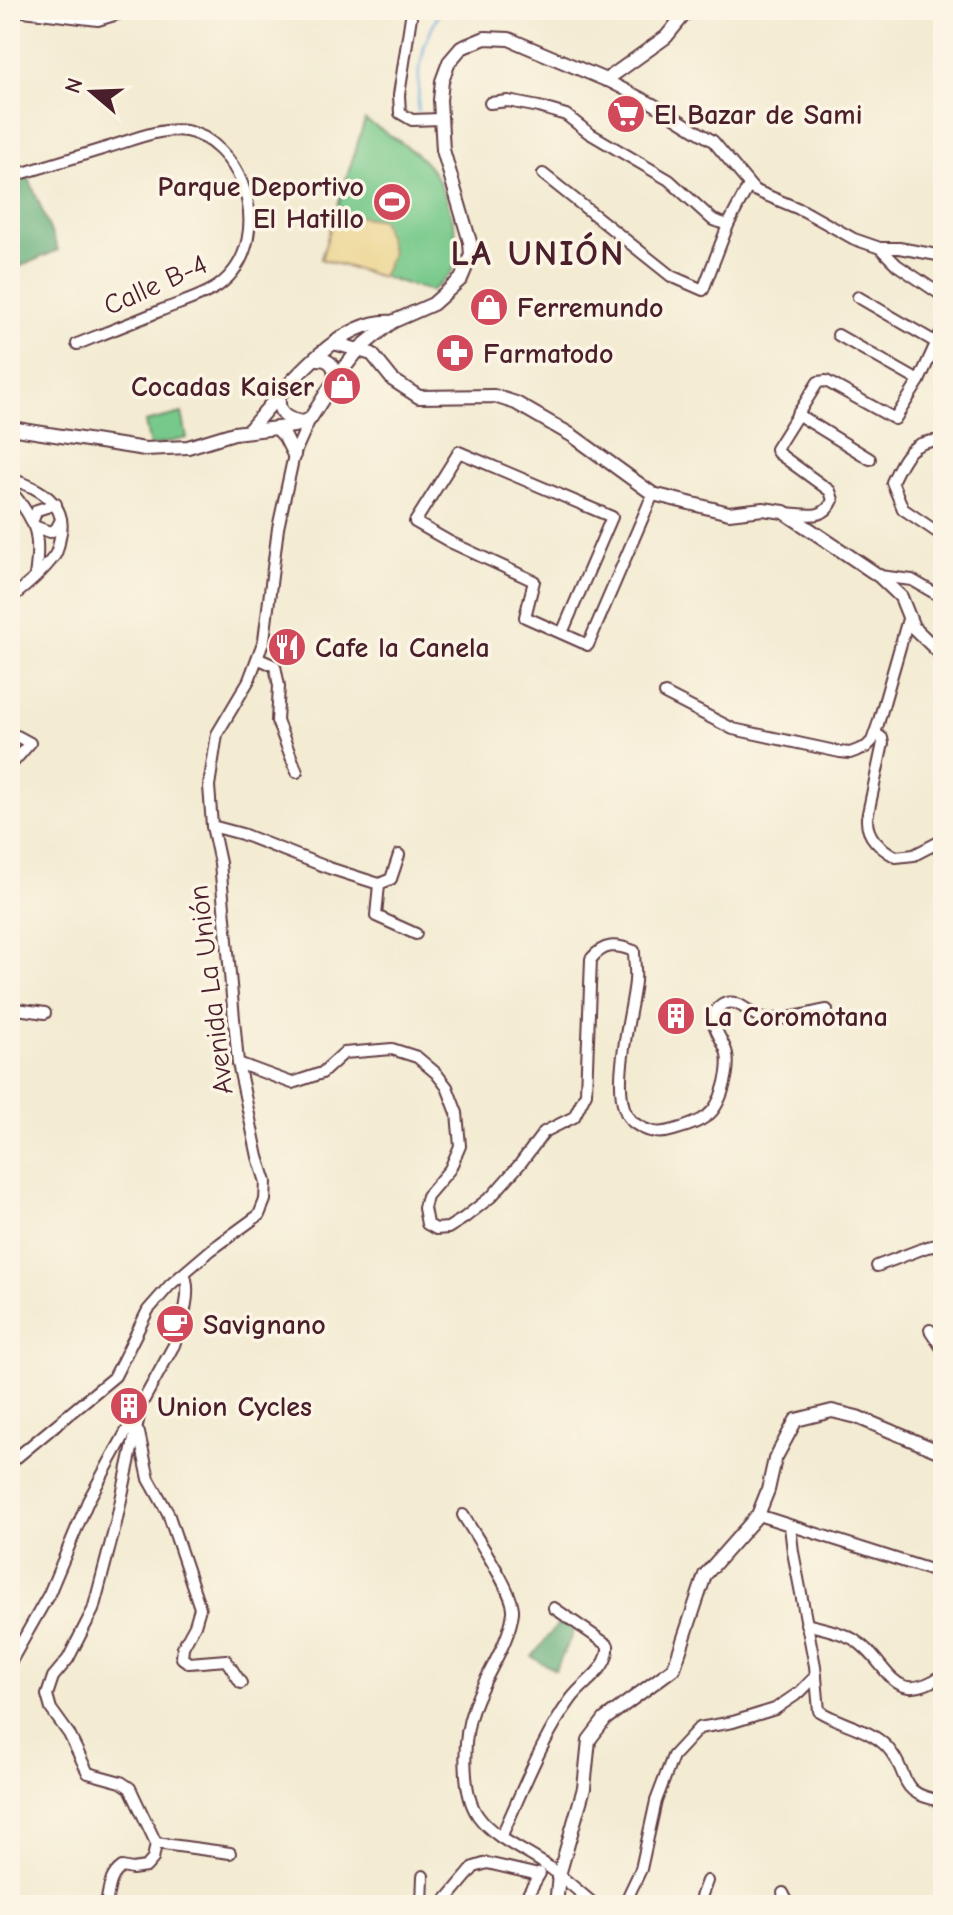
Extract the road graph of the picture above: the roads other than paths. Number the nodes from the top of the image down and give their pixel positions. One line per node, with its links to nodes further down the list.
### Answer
1 (15, 10): 2 (street)
2 (131, 10)
3 (412, 10): 7 (street)
4 (688, 10): 5 (street)
5 (606, 80): 7 (street, Avenida La Unión); 10 (street)
6 (490, 103): 11 (street)
7 (440, 119): 16 (street, Avenida La Unión)
8 (543, 174): 11 (street)
9 (10, 177): 21 (street, Calle B-4)
10 (749, 185): 11 (street); 12 (street)
11 (728, 225)
12 (880, 248): 13 (street); 14 (street)
13 (943, 256)
14 (943, 296)
15 (858, 297): 20 (street)
16 (392, 322): 19 (street, Avenida La Unión); 22 (street, Avenida La Unión)
17 (943, 328): 20 (street)
18 (838, 335): 25 (street)
19 (334, 343): 22 (street); 23 (street, Avenida La Unión)
20 (937, 343): 25 (street)
21 (77, 344)
22 (360, 348): 24 (street, Avenida La Unión); 37 (street)
23 (315, 359): 24 (street); 26 (street, Avenida La Unión)
24 (334, 381): 28 (street, Avenida La Unión)
25 (919, 381): 27 (street)
26 (279, 396): 28 (street); 31 (street, Avenida La Unión)
27 (797, 414): 34 (street); 39 (street)
28 (307, 420): 30 (street); 33 (street, Avenida La Unión)
29 (10, 428): 31 (street)
30 (278, 429): 31 (street); 33 (street)
31 (249, 430)
32 (943, 441): 42 (street)
33 (294, 455): 50 (street, Avenida La Unión)
34 (870, 459)
35 (10, 479): 38 (street)
36 (10, 490): 41 (street)
37 (653, 494): 39 (street); 48 (street)
38 (56, 504): 40 (street); 41 (street)
39 (784, 512): 43 (street)
40 (62, 518): 41 (street); 44 (street)
41 (34, 523): 44 (street)
42 (943, 536)
43 (879, 576): 45 (street); 47 (street)
44 (35, 578): 46 (street)
45 (943, 598)
46 (10, 599)
47 (908, 619): 49 (street); 52 (street)
48 (562, 633): 48 (street)
49 (943, 656)
50 (259, 659): 55 (street); 56 (street, Avenida La Unión)
51 (665, 694): 52 (street)
52 (875, 733): 57 (street)
53 (10, 738): 54 (street)
54 (10, 766)
55 (297, 772)
56 (212, 826): 59 (street); 64 (street, Avenida La Unión)
57 (943, 840)
58 (399, 855): 59 (street)
59 (379, 884): 60 (street)
60 (416, 934)
61 (10, 1008): 63 (street)
62 (827, 1010): 64 (street)
63 (45, 1013)
64 (238, 1063): 67 (street, Avenida La Unión)
65 (943, 1244): 66 (street)
66 (877, 1266)
67 (184, 1274): 70 (street); 73 (street, Avenida La Unión)
68 (930, 1330): 69 (street)
69 (943, 1350)
70 (141, 1407): 71 (street); 80 (street)
71 (138, 1426): 83 (street); 86 (street)
72 (943, 1453): 75 (street)
73 (10, 1463)
74 (463, 1515): 85 (street)
75 (758, 1515): 76 (street); 90 (street)
76 (790, 1526): 77 (street); 79 (street)
77 (943, 1574)
78 (554, 1608): 85 (street)
79 (806, 1624): 81 (street); 82 (street)
80 (10, 1663)
81 (943, 1675)
82 (816, 1676): 84 (street); 100 (street)
83 (241, 1683)
84 (943, 1801)
85 (501, 1837): 88 (street)
86 (156, 1843): 87 (street); 94 (street)
87 (230, 1853)
88 (545, 1864): 89 (street); 90 (street)
89 (539, 1875): 96 (street); 97 (street)
90 (559, 1875): 98 (street); 99 (street)
91 (423, 1876): 95 (street)
92 (707, 1881): 101 (street)
93 (783, 1893): 102 (street)
94 (106, 1905)
95 (422, 1905)
96 (442, 1905)
97 (522, 1905)
98 (556, 1905)
99 (595, 1905)
100 (624, 1905)
101 (703, 1905)
102 (789, 1905)

